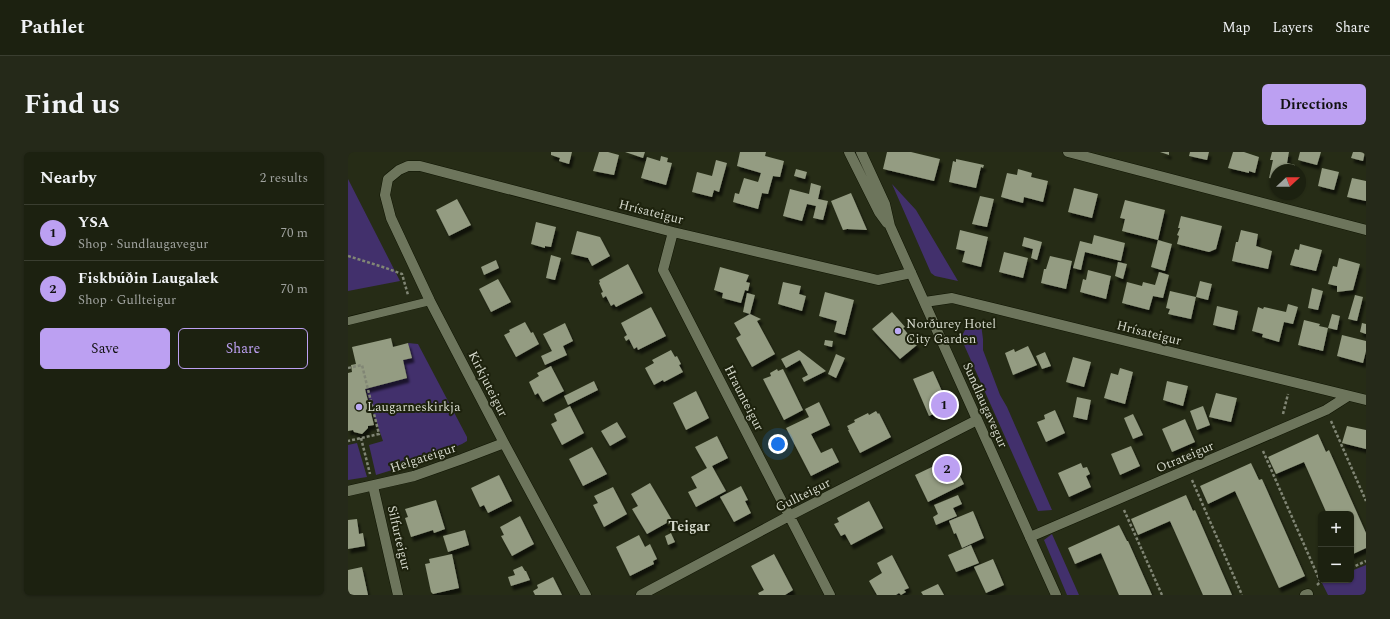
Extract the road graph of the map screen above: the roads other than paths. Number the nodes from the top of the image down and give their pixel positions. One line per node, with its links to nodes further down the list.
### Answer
1 (849, 152): 5 (street, Sundlaugavegur)
2 (862, 152): 5 (street, Sundlaugavegur)
3 (1068, 152): 6 (street)
4 (388, 179): 7 (street, Hrísateigur); 9 (street, Kirkjuteigur)
5 (890, 226): 8 (street, Sundlaugavegur)
6 (1366, 230)
7 (673, 232): 8 (street, Hrísateigur); 18 (street, Hraunteigur)
8 (911, 273): 10 (street, Sundlaugavegur)
9 (430, 301): 11 (lane); 15 (street, Kirkjuteigur)
10 (925, 302): 12 (street, Hrísateigur); 14 (street, Sundlaugavegur)
11 (348, 320)
12 (1348, 396): 13 (street, Hrísateigur); 19 (street, Otrateigur)
13 (1366, 400)
14 (978, 420): 18 (street, Gullteigur); 19 (street, Sundlaugavegur)
15 (504, 443): 16 (street, Helgateigur); 21 (street, Kirkjuteigur)
16 (373, 486): 17 (street, Helgateigur); 20 (street, Silfurteigur)
17 (348, 491)
18 (790, 516): 22 (street, Gullteigur); 23 (street, Hraunteigur)
19 (1030, 538): 24 (street, Sundlaugavegur)
20 (398, 595)
21 (586, 595)
22 (641, 595)
23 (830, 595)
24 (1056, 595)

